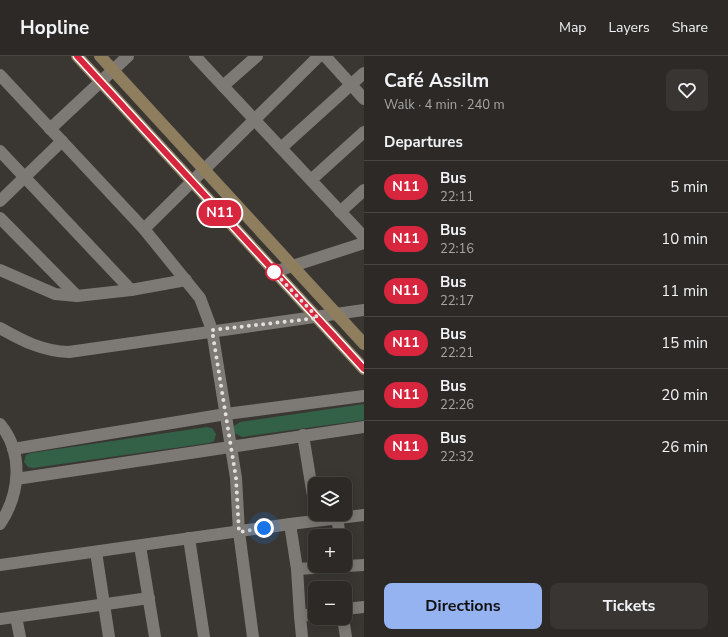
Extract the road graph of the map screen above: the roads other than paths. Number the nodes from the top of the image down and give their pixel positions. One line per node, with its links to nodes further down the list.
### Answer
1 (77, 56): 11 (street)
2 (100, 56): 8 (street)
3 (128, 56): 8 (street)
4 (195, 56): 13 (street)
5 (257, 56): 13 (street)
6 (319, 56): 15 (street)
7 (325, 56): 12 (street)
8 (113, 70): 11 (street); 21 (street)
9 (364, 73): 12 (street)
10 (0, 75): 16 (street)
11 (100, 82): 16 (street); 24 (street)
12 (352, 85): 14 (street); 19 (street)
13 (223, 86): 15 (street)
14 (364, 99)
15 (253, 120): 19 (street); 21 (street)
16 (50, 129): 18 (street)
17 (364, 132): 23 (street)
18 (62, 142): 22 (street); 29 (street)
19 (281, 148): 23 (street)
20 (0, 151): 22 (street)
21 (204, 171): 24 (street); 32 (street)
22 (24, 177): 26 (street); 36 (street)
23 (311, 180): 27 (street)
24 (192, 182): 29 (street); 34 (street)
25 (364, 190): 27 (street)
26 (0, 201)
27 (340, 212): 30 (street)
28 (0, 218): 37 (street)
29 (144, 229): 35 (street)
30 (364, 237)
31 (364, 243): 32 (street)
32 (293, 267): 34 (street); 39 (street)
33 (0, 270): 37 (street)
34 (274, 272): 40 (street)
35 (186, 280): 36 (street); 42 (street)
36 (131, 290): 37 (street)
37 (77, 296)
38 (364, 310): 39 (street)
39 (338, 314): 40 (street); 43 (street)
40 (318, 318): 42 (street); 44 (street)
41 (0, 328): 42 (street)
42 (212, 330): 46 (street)
43 (364, 344)
44 (364, 369)
45 (364, 396): 46 (street)
46 (226, 414): 50 (street); 51 (street)
47 (0, 424): 51 (street)
48 (364, 427): 49 (street)
49 (303, 435): 50 (street); 52 (street)
50 (232, 446): 53 (street); 59 (street)
51 (13, 449): 53 (street)
52 (310, 477)
53 (16, 479): 57 (street)
54 (364, 515): 55 (street)
55 (352, 516)
56 (308, 519): 58 (street)
57 (0, 524)
58 (290, 524): 59 (street); 67 (street)
59 (239, 532): 60 (street); 81 (street)
60 (189, 538): 61 (street); 80 (street)
61 (140, 546): 62 (street); 68 (street)
62 (96, 552): 63 (street); 69 (street)
63 (0, 565)
64 (364, 565): 65 (street)
65 (352, 566)
66 (308, 568): 67 (street)
67 (297, 569): 73 (street)
68 (149, 598): 69 (street); 79 (street)
69 (104, 604): 74 (street); 78 (street)
70 (364, 607): 71 (street)
71 (352, 608)
72 (308, 615): 73 (street)
73 (300, 616): 82 (street)
74 (16, 617): 75 (street); 77 (street)
75 (0, 619)
76 (344, 625): 83 (street)
77 (20, 637)
78 (109, 637)
79 (155, 637)
80 (204, 637)
81 (253, 637)
82 (302, 637)
83 (346, 637)

